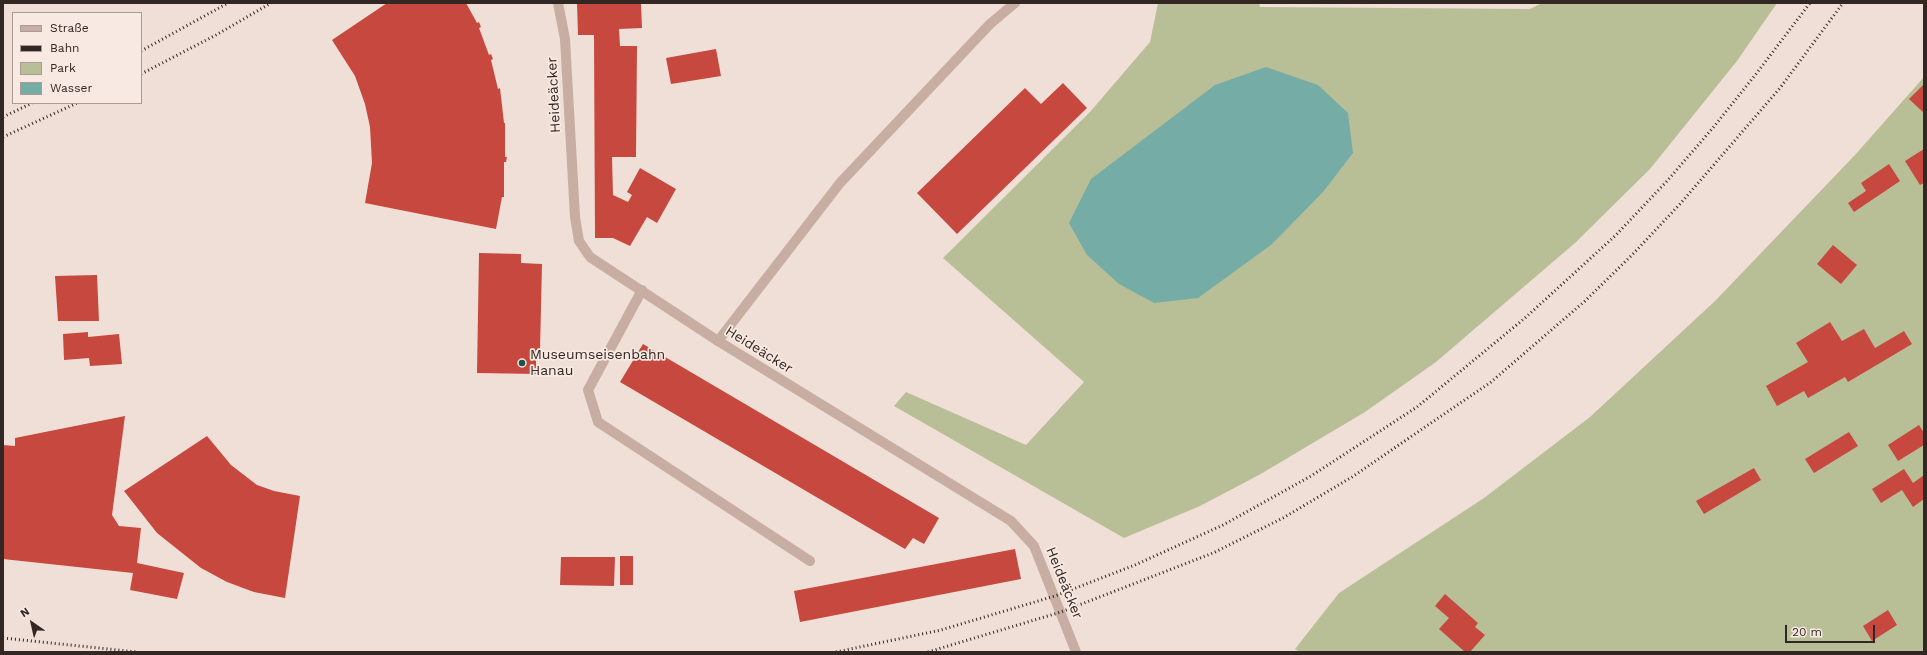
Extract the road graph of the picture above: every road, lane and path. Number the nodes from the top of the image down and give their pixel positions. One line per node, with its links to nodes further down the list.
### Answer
1 (558, 3): 3 (street, Heideäcker)
2 (1015, 3): 4 (street)
3 (642, 290): 4 (street, Heideäcker); 5 (street)
4 (718, 341): 6 (street, Heideäcker)
5 (810, 561)
6 (1076, 652)

